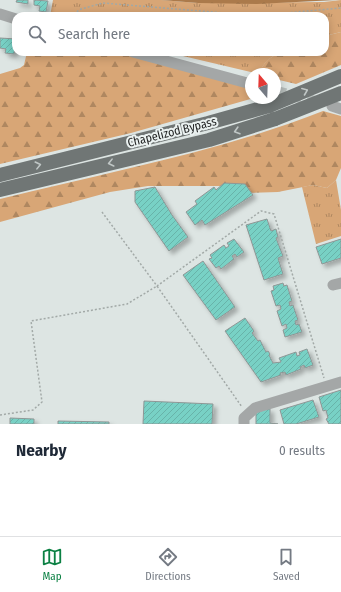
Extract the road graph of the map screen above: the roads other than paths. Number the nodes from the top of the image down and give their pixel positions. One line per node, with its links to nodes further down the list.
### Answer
1 (0, 14): 2 (street)
2 (12, 18)
3 (148, 56): 5 (street)
4 (341, 76): 7 (main road, Chapelizod Bypass, one-way to 4, bridge)
5 (245, 82)
6 (341, 93): 8 (main road, Chapelizod Bypass, one-way to 8, bridge)
7 (0, 175)
8 (0, 190)
9 (341, 382): 10 (street)
10 (244, 424)

